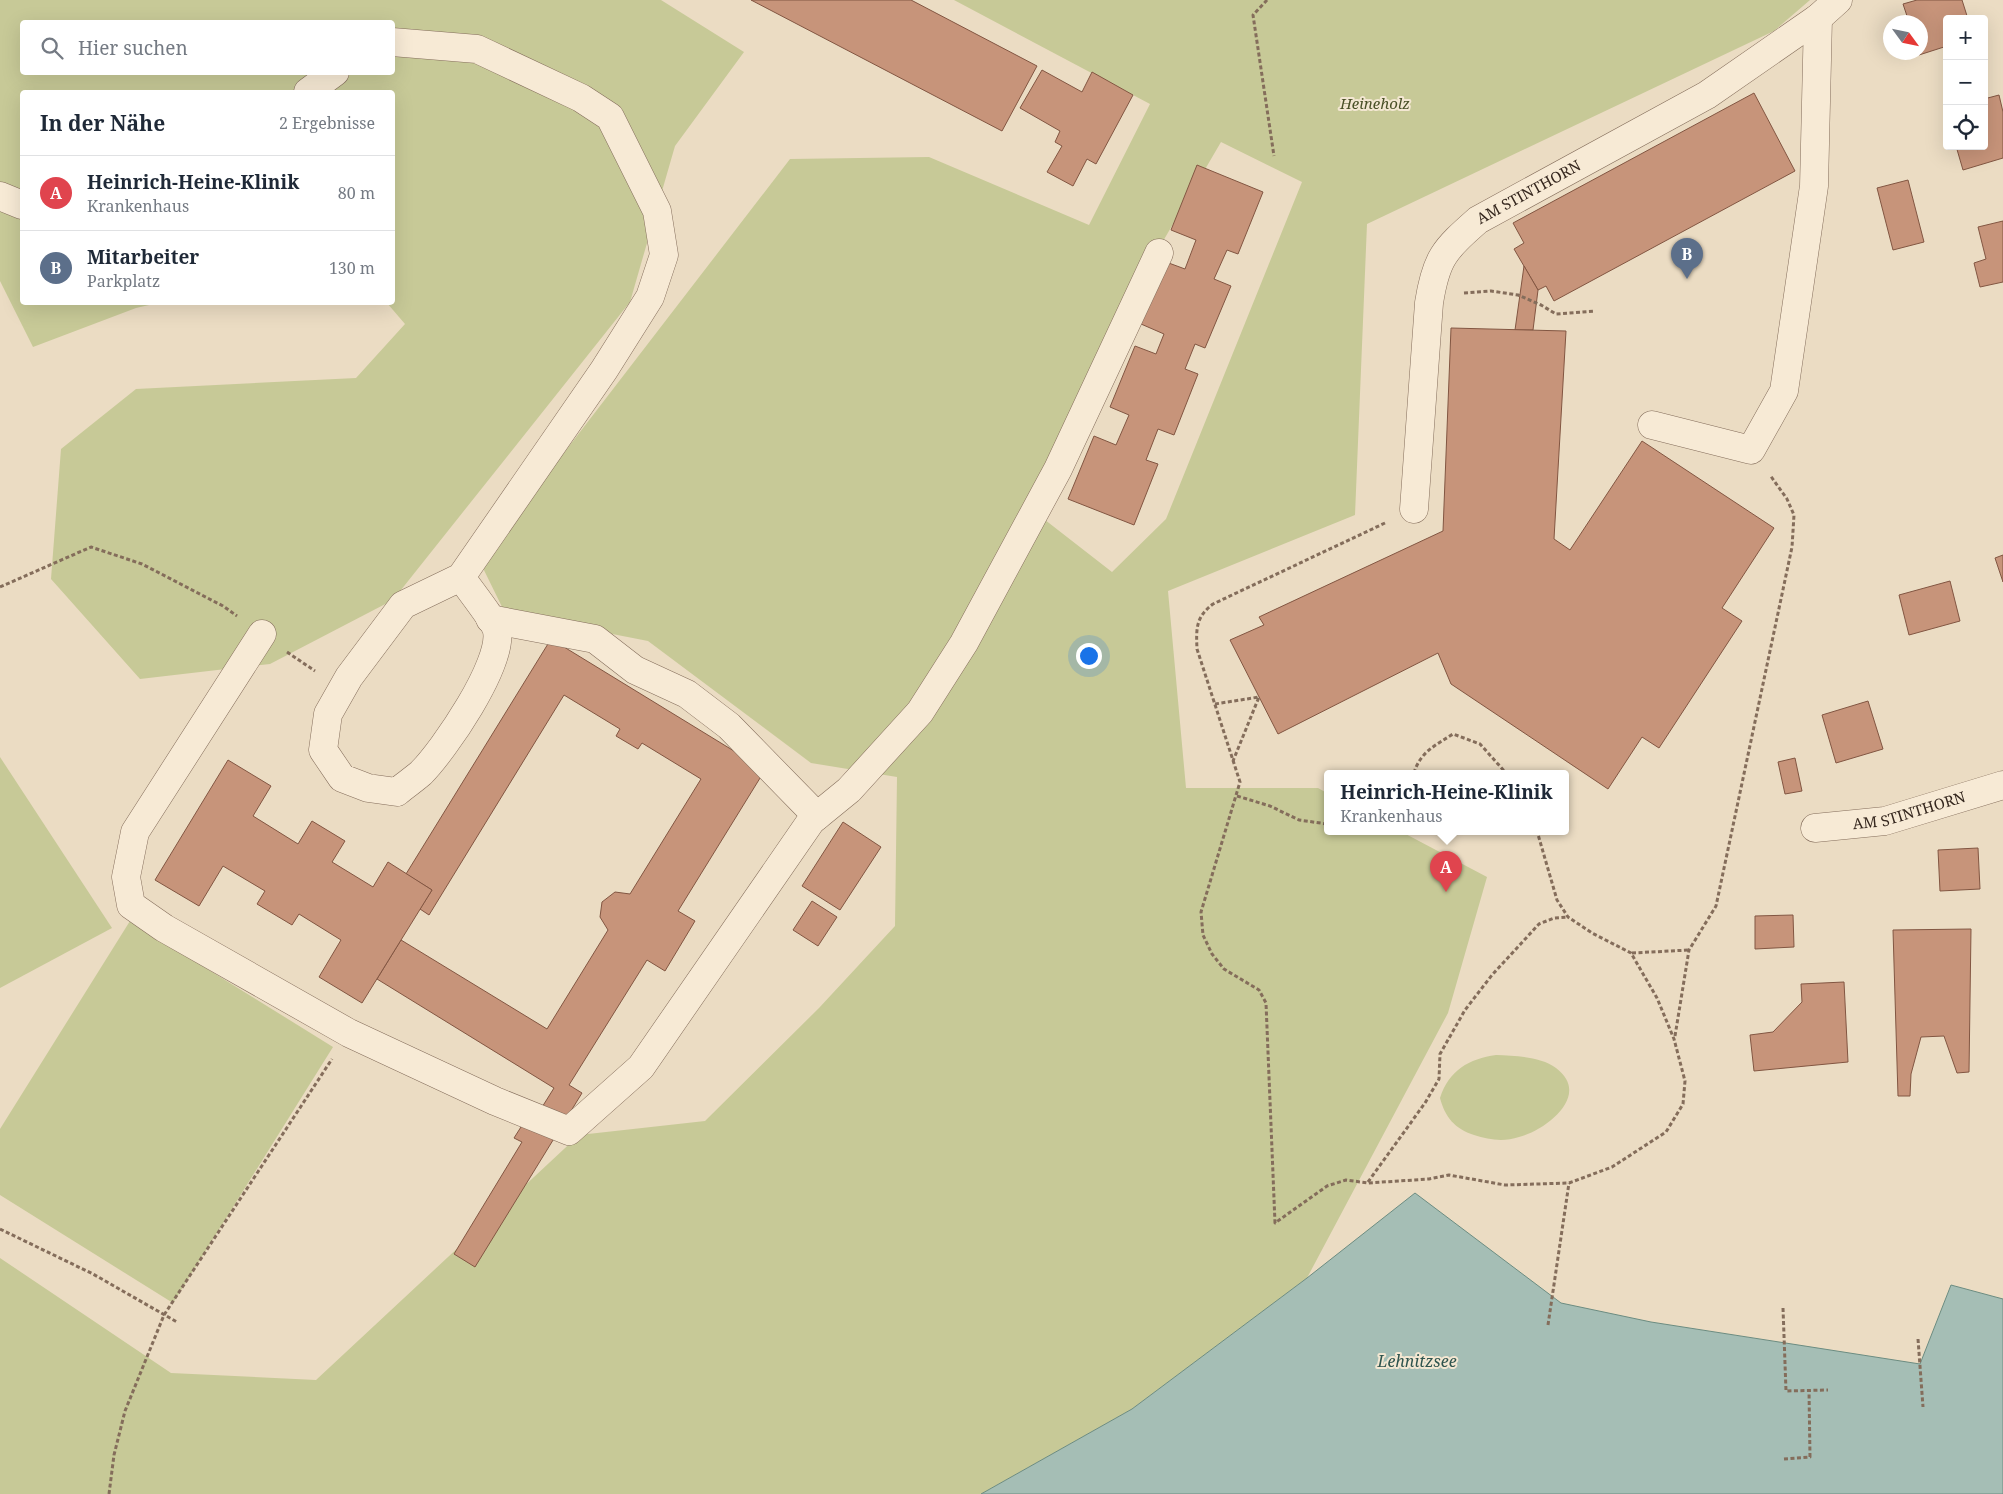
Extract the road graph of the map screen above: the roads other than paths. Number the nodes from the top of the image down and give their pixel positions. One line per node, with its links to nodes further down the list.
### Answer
1 (1838, 0): 2 (street, AM STINTHORN)
2 (1818, 18): 9 (street); 10 (street, AM STINTHORN)
3 (395, 42): 11 (street)
4 (331, 75): 5 (street)
5 (311, 90)
6 (0, 196): 7 (street)
7 (20, 204)
8 (1159, 253): 15 (street)
9 (1652, 425)
10 (1414, 509)
11 (461, 577): 12 (street); 12 (street)
12 (490, 619): 15 (street)
13 (262, 634): 15 (street)
14 (2003, 786): 16 (street, AM STINTHORN)
15 (816, 816)
16 (1815, 828)

